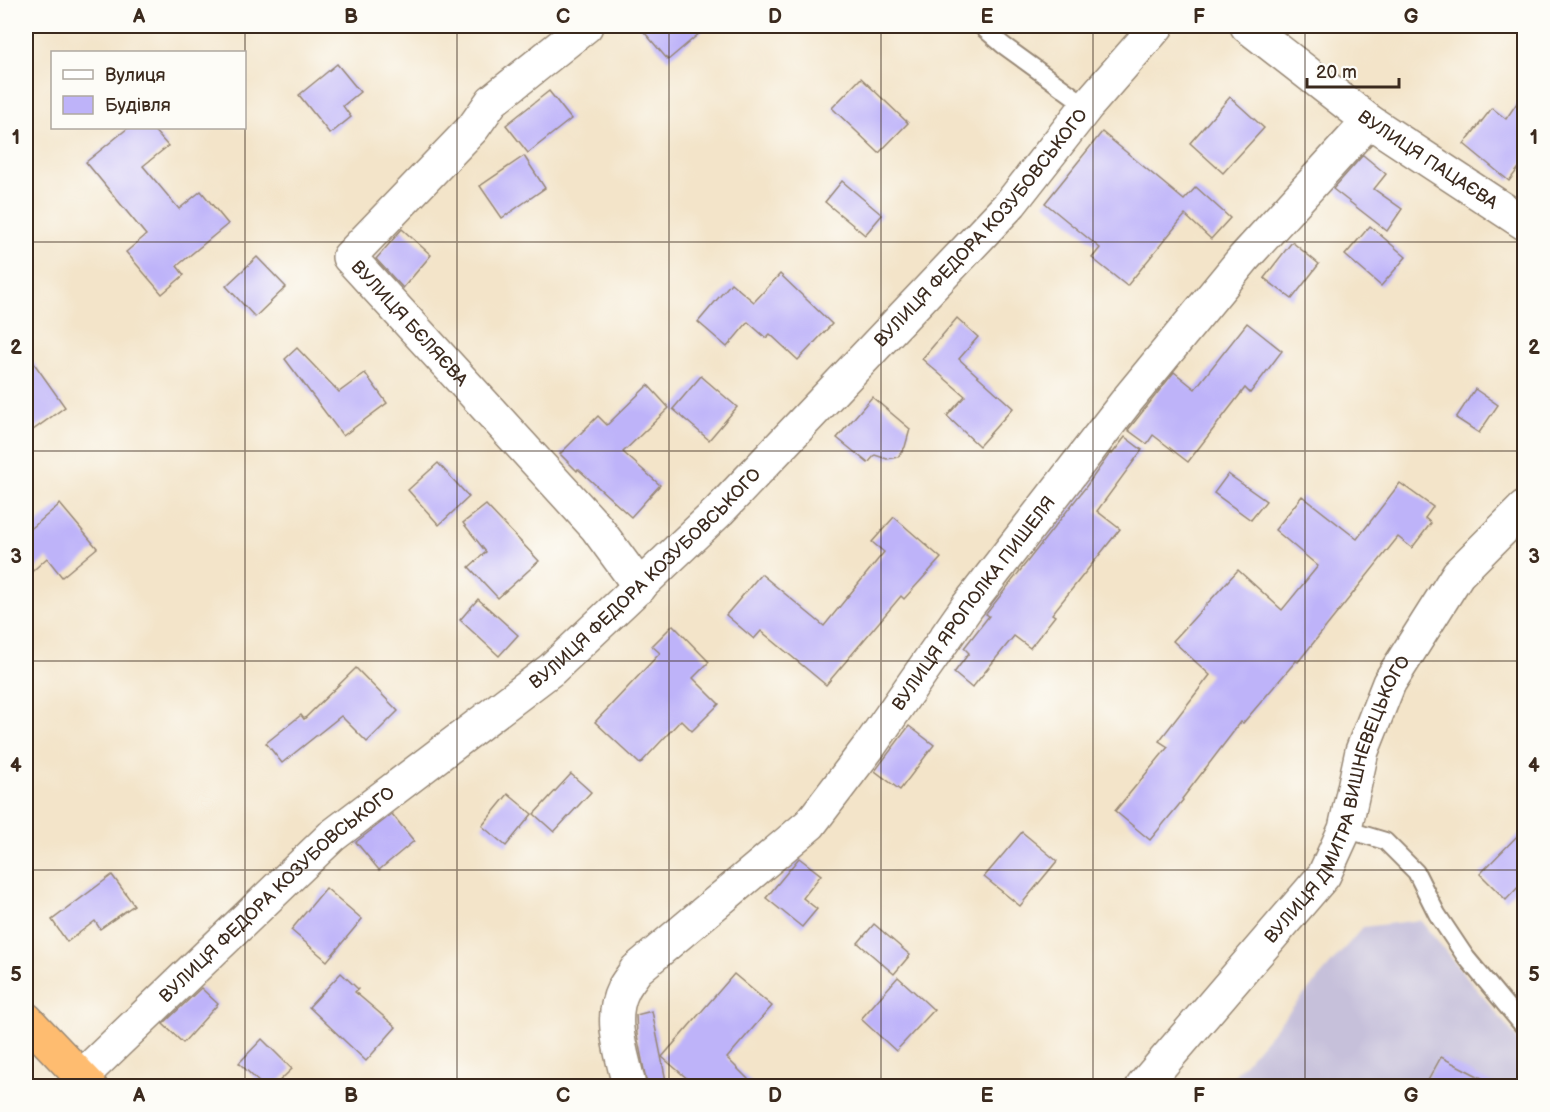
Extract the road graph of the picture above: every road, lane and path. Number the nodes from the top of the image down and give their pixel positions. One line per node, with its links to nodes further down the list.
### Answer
1 (586, 26): 9 (street, ВУЛИЦЯ БЄЛЯЄВА)
2 (981, 26): 5 (lane)
3 (1157, 26): 5 (street, ВУЛИЦЯ ФЕДОРА КОЗУБОВСЬКОГО)
4 (1247, 26): 6 (street, ВУЛИЦЯ ПАЦАЄВА)
5 (1087, 106): 9 (street, ВУЛИЦЯ ФЕДОРА КОЗУБОВСЬКОГО)
6 (1369, 120): 7 (street, ВУЛИЦЯ ПАЦАЄВА); 14 (street, ВУЛИЦЯ ЯРОПОЛКА ПИШЕЛЯ)
7 (1524, 224)
8 (1524, 508): 10 (street, ВУЛИЦЯ ДМИТРА ВИШНЕВЕЦЬКОГО)
9 (640, 587): 13 (street, ВУЛИЦЯ ФЕДОРА КОЗУБОВСЬКОГО)
10 (1345, 829): 12 (lane); 15 (street, ВУЛИЦЯ ДМИТРА ВИШНЕВЕЦЬКОГО)
11 (26, 1019): 13 (highway)
12 (1524, 1027)
13 (86, 1082)
14 (629, 1086)
15 (1143, 1086)

